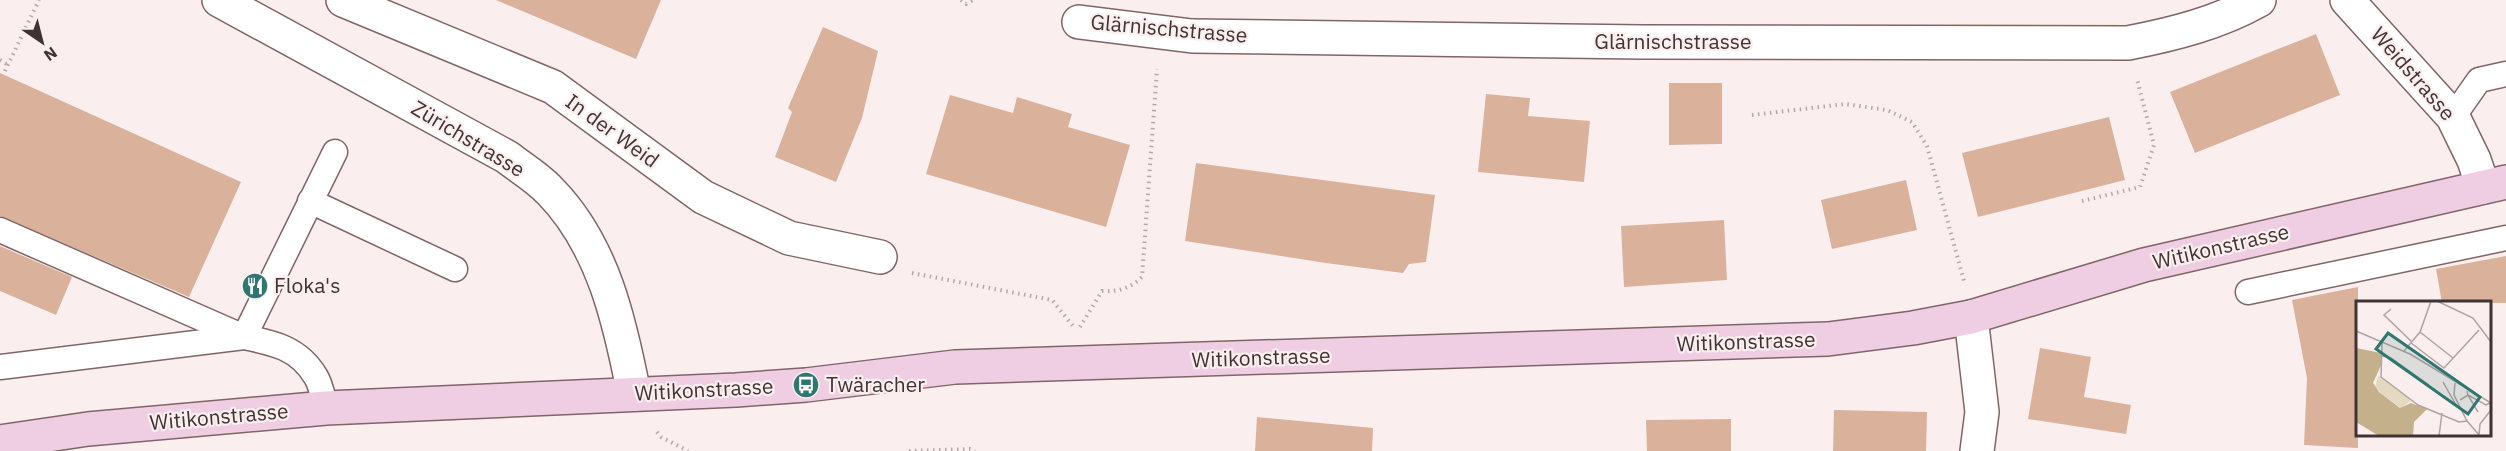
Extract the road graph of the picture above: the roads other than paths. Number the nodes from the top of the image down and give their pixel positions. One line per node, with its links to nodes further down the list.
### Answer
1 (219, 0): 19 (street, Zürichstrasse)
2 (343, 0): 13 (street, In der Weid)
3 (2259, 0): 5 (street, Glärnischstrasse)
4 (2347, 0): 7 (street, Weidstrasse)
5 (1079, 22)
6 (2506, 74): 7 (lane)
7 (2453, 117): 9 (street, Weidstrasse)
8 (334, 152): 10 (lane)
9 (2494, 185): 16 (main road, Witikonstrasse)
10 (310, 201): 14 (lane); 17 (lane)
11 (0, 230): 17 (lane)
12 (2506, 238): 15 (lane)
13 (880, 257)
14 (455, 269)
15 (2248, 292)
16 (1971, 317): 19 (main road, Witikonstrasse); 22 (street)
17 (244, 337): 18 (lane); 20 (lane)
18 (0, 367)
19 (634, 394): 20 (main road, Witikonstrasse)
20 (326, 408): 21 (main road, Witikonstrasse)
21 (0, 442)
22 (1977, 451)

